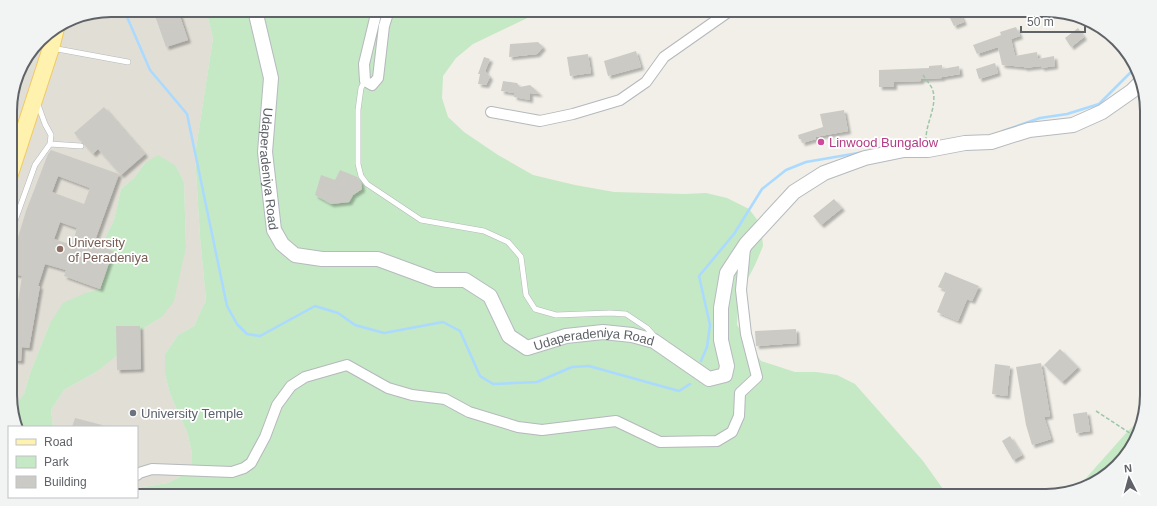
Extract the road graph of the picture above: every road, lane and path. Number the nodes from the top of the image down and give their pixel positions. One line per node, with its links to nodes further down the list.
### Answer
1 (257, 17): 19 (street, Udaperadeniya Road)
2 (375, 17): 9 (street)
3 (387, 17): 9 (street)
4 (721, 17): 12 (street)
5 (54, 37): 6 (main road)
6 (51, 48): 7 (lane); 11 (main road)
7 (128, 62)
8 (923, 75): 14 (path)
9 (364, 81): 19 (lane)
10 (1137, 86): 14 (street, Udaperadeniya Road)
11 (35, 96): 13 (lane); 16 (main road)
12 (491, 112)
13 (50, 144): 15 (lane); 17 (lane)
14 (927, 144): 18 (street, Udaperadeniya Road)
15 (80, 146)
16 (17, 147)
17 (17, 213)
18 (746, 244): 19 (street, Udaperadeniya Road); 22 (street)
19 (665, 349)
20 (1096, 411): 21 (path)
21 (1131, 434)
22 (138, 474)

